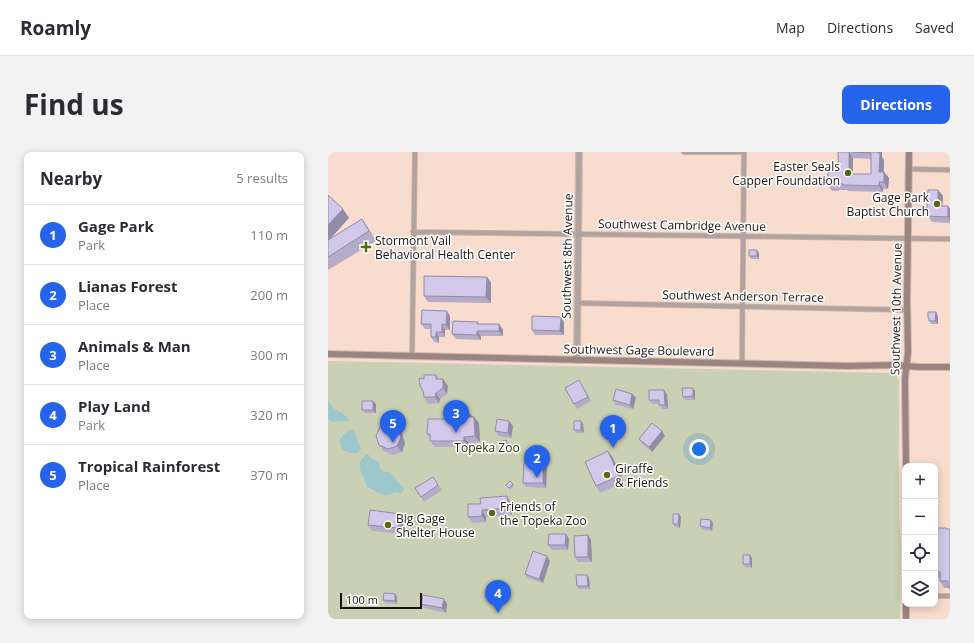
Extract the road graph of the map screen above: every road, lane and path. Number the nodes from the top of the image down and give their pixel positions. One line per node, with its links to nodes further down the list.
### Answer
1 (415, 152): 8 (street)
2 (579, 152): 9 (street, Southwest 8th Avenue)
3 (684, 152): 4 (street)
4 (744, 152): 10 (street)
5 (909, 152): 6 (main road, Southwest 10th Avenue)
6 (909, 169): 7 (street); 11 (main road, Southwest 10th Avenue)
7 (950, 170)
8 (413, 232): 9 (street, Southwest Cambridge Avenue); 17 (street)
9 (578, 234): 10 (street, Southwest Cambridge Avenue); 13 (street, Southwest 8th Avenue)
10 (743, 236): 11 (street, Southwest Cambridge Avenue); 14 (street)
11 (908, 239): 12 (street, Southwest Cambridge Avenue); 15 (main road, Southwest 10th Avenue)
12 (950, 239)
13 (578, 303): 14 (street, Southwest Anderson Terrace); 18 (street, Southwest 8th Avenue)
14 (742, 305): 15 (street, Southwest Anderson Terrace); 19 (street)
15 (908, 310): 20 (main road, Southwest 10th Avenue)
16 (328, 354): 17 (main road, Southwest Gage Boulevard)
17 (412, 357): 18 (main road, Southwest Gage Boulevard)
18 (577, 360): 19 (main road, Southwest Gage Boulevard)
19 (742, 363): 20 (main road, Southwest Gage Boulevard)
20 (907, 366): 21 (main road, Southwest Gage Boulevard); 22 (main road, Southwest 10th Avenue)
21 (950, 367)
22 (906, 463)
23 (938, 596): 24 (street)
24 (950, 596)
25 (906, 607): 26 (main road)
26 (906, 619)

